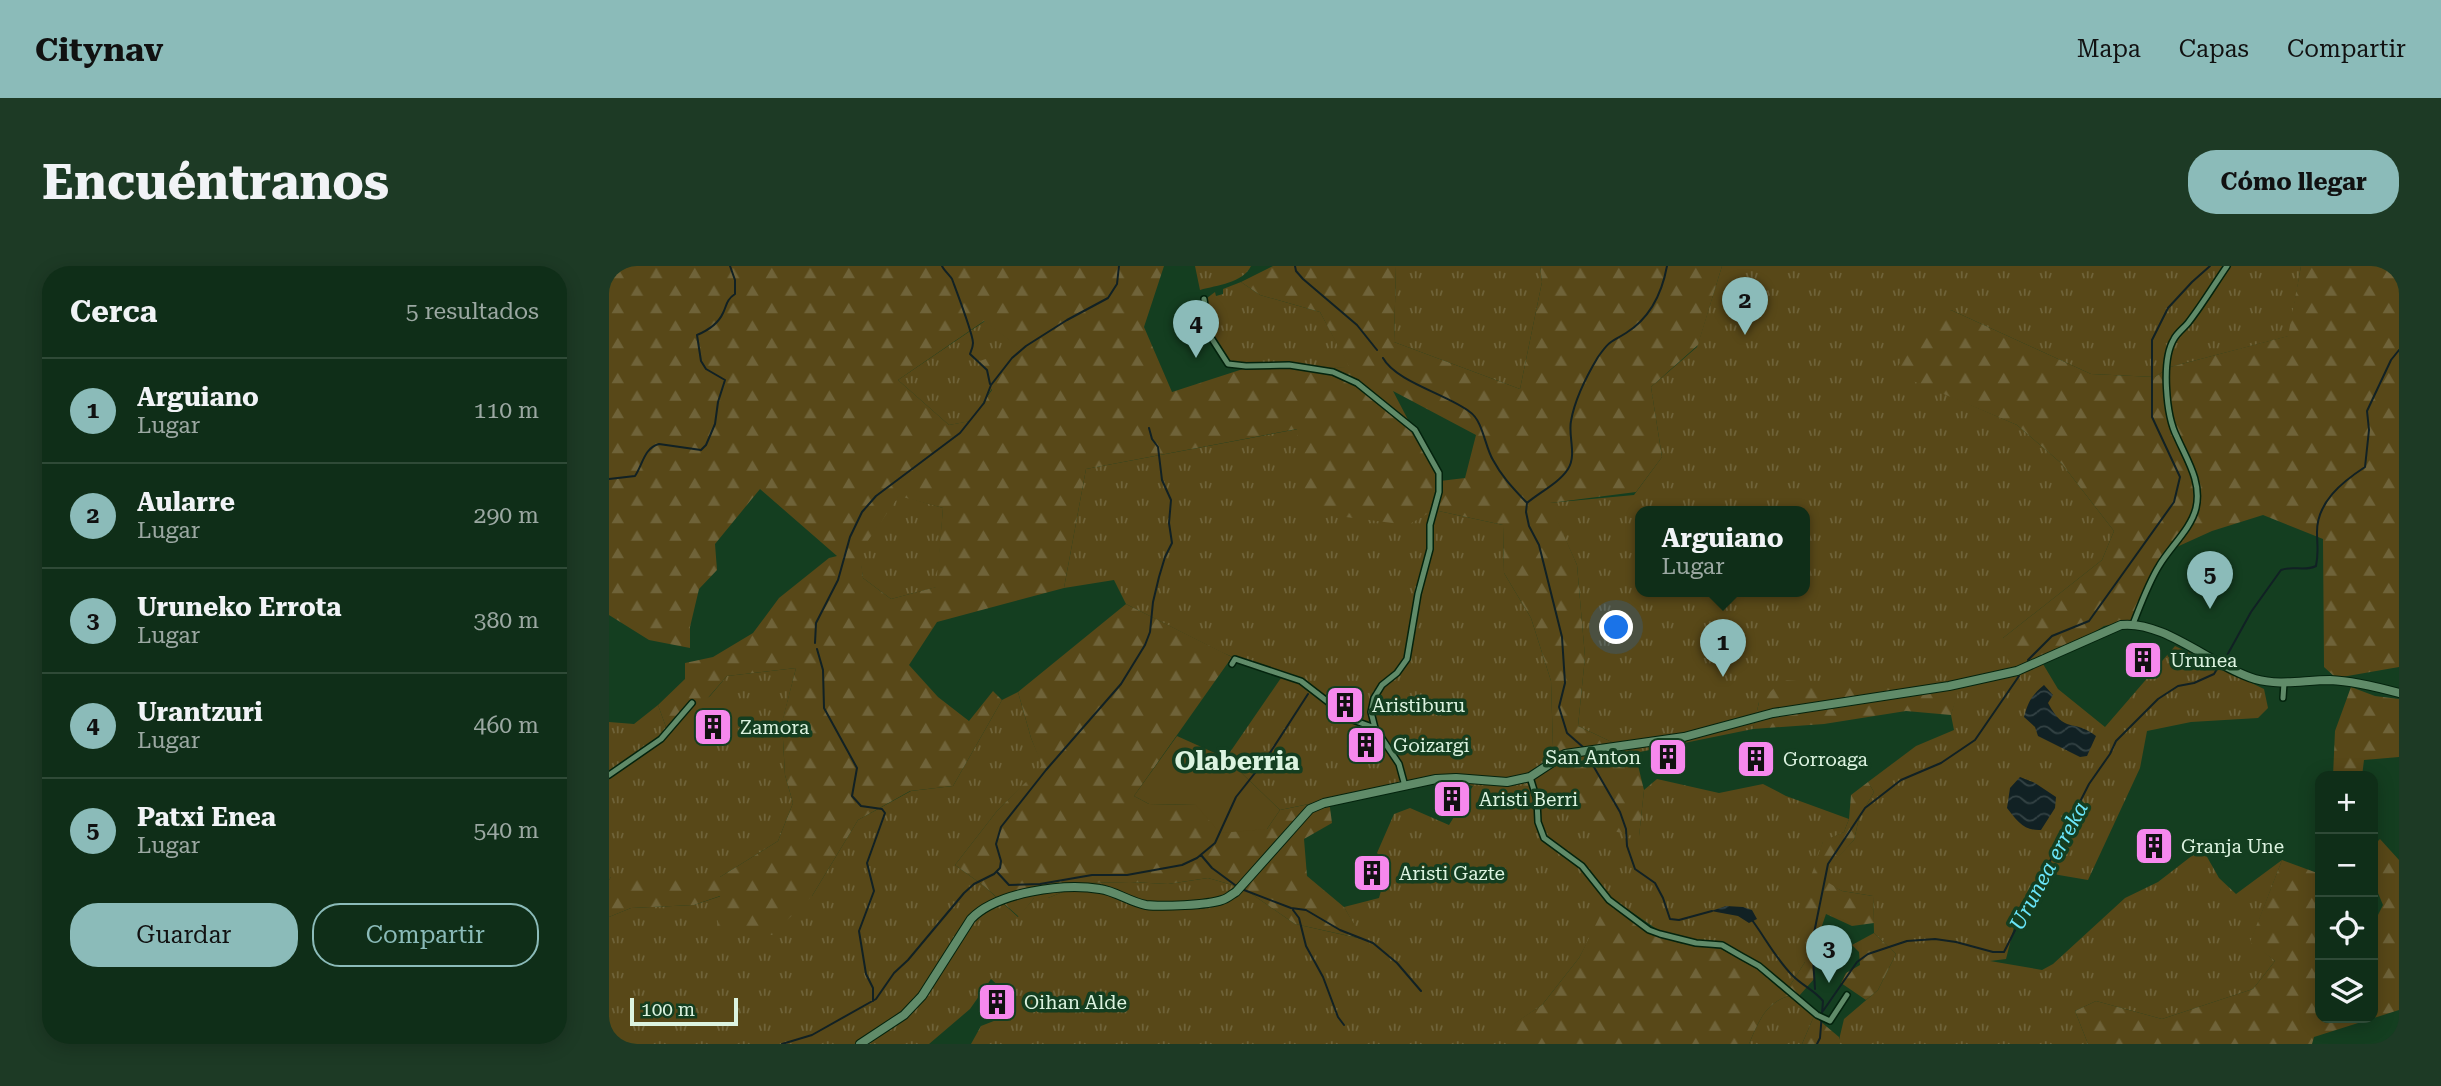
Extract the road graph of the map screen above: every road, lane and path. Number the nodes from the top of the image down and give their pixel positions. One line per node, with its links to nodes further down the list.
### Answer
1 (2227, 266): 3 (street)
2 (1204, 299): 9 (street)
3 (2133, 624): 5 (street); 11 (street)
4 (1232, 664): 9 (street)
5 (2284, 683): 6 (street); 7 (street)
6 (2399, 693)
7 (2283, 698)
8 (692, 703): 10 (street)
9 (1375, 728): 12 (street)
10 (609, 775)
11 (1530, 777): 12 (street); 13 (street)
12 (1405, 786): 14 (street)
13 (1847, 995)
14 (860, 1044)

